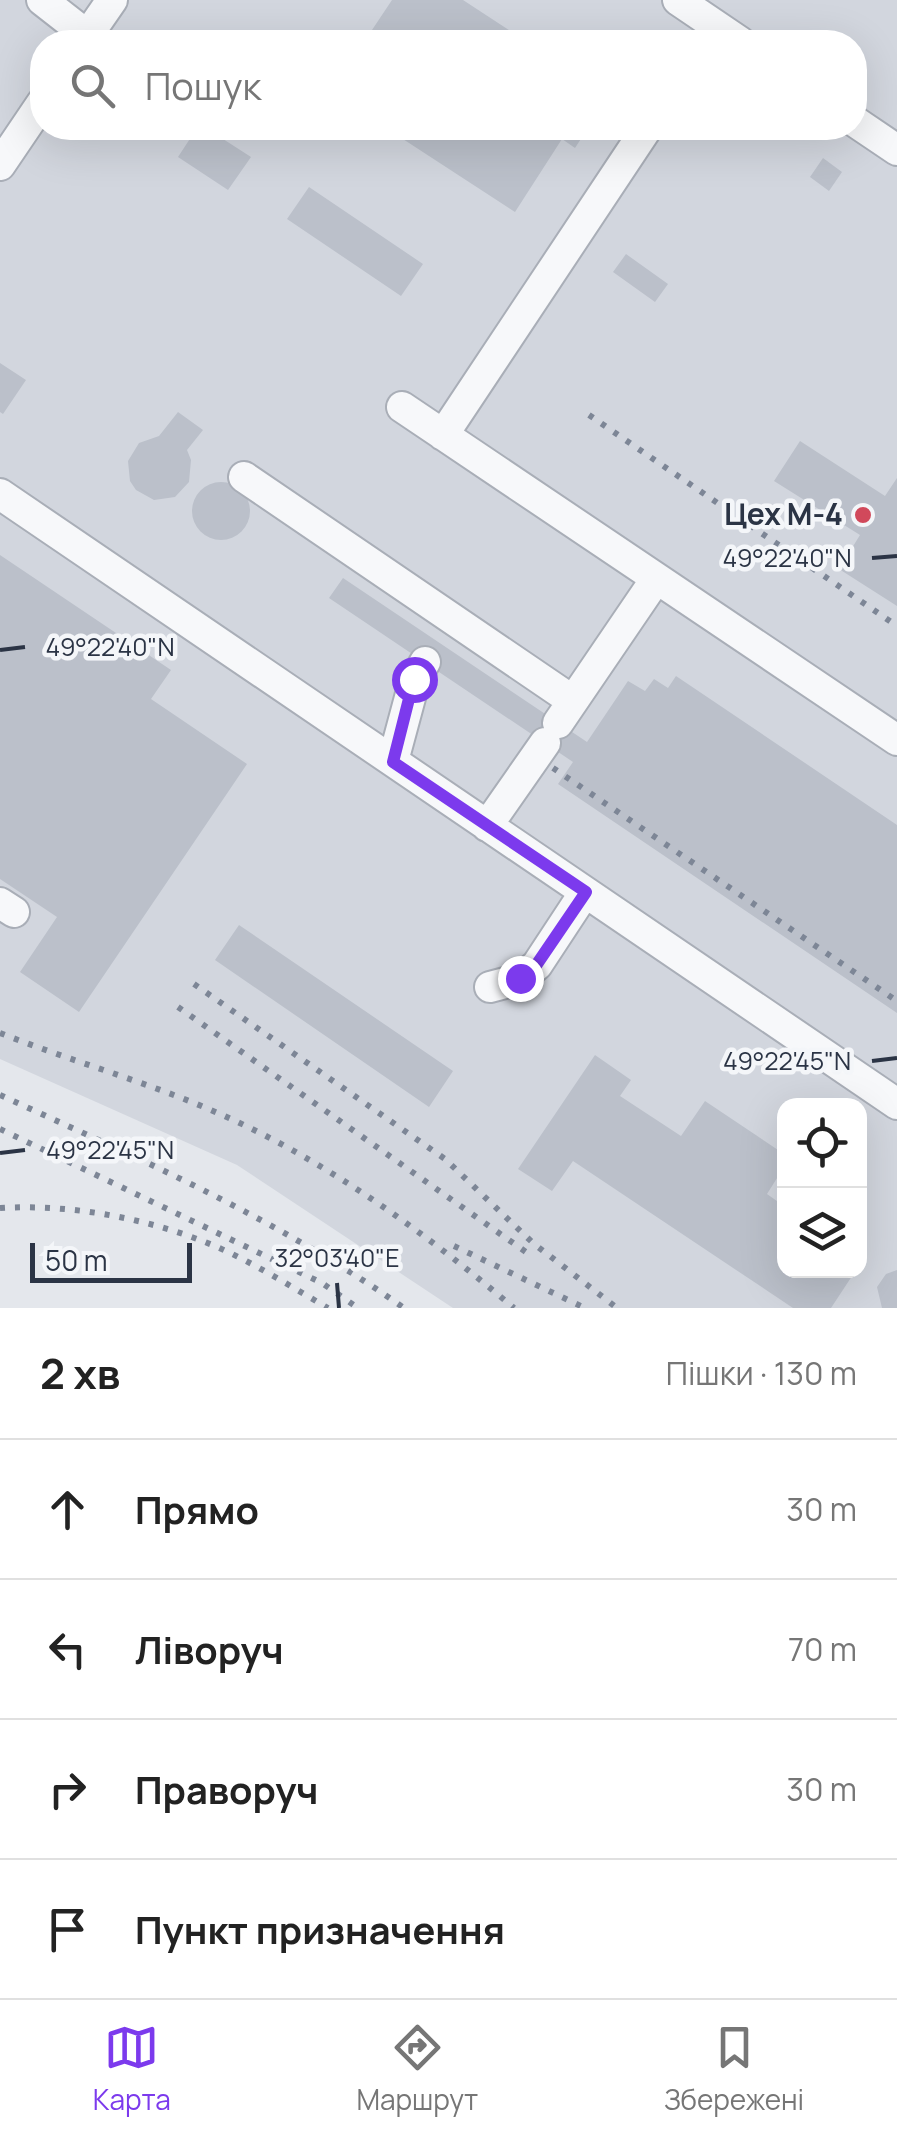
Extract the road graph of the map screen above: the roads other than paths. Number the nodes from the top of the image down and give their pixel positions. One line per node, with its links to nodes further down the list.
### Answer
1 (42, 0): 4 (lane)
2 (112, 0): 5 (lane)
3 (678, 0): 6 (lane)
4 (76, 30)
5 (92, 30)
6 (712, 30)
7 (30, 121): 11 (lane)
8 (867, 130): 10 (lane)
9 (640, 140): 13 (lane)
10 (897, 150)
11 (0, 166)
12 (402, 407): 13 (lane)
13 (443, 435): 16 (lane)
14 (244, 476): 17 (lane)
15 (0, 494): 20 (lane)
16 (656, 579): 18 (lane); 19 (lane)
17 (440, 642): 18 (lane); 20 (lane)
18 (559, 722): 21 (lane)
19 (897, 740)
20 (393, 762): 21 (lane)
21 (487, 826): 22 (lane)
22 (586, 892): 23 (lane); 24 (lane)
23 (490, 988)
24 (897, 1104)

